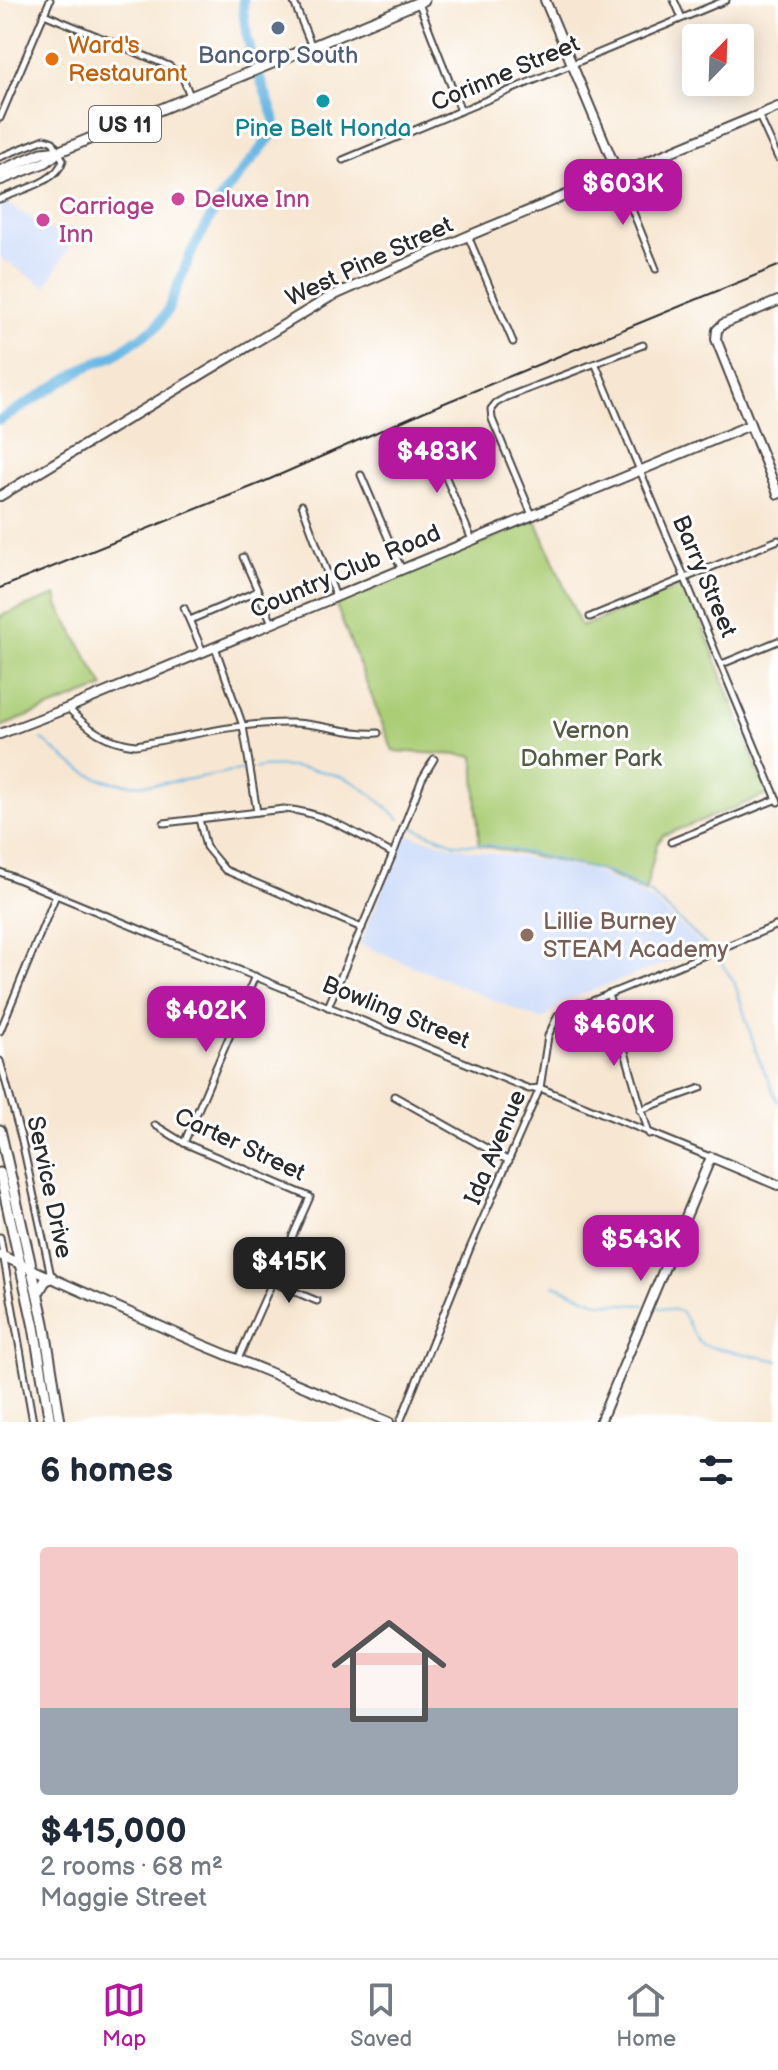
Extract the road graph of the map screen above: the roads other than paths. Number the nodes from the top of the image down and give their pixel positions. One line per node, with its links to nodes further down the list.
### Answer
1 (50, 0): 7 (street)
2 (293, 0): 9 (street)
3 (545, 0): 10 (street)
4 (674, 0): 8 (street)
5 (726, 0): 8 (street, Corinne Street)
6 (420, 1): 9 (main road, US 11); 13 (street)
7 (44, 14): 11 (street); 15 (street)
8 (682, 18): 10 (street, Corinne Street)
9 (312, 47): 11 (main road, US 11)
10 (572, 65): 13 (street, Corinne Street); 21 (street)
11 (191, 97): 16 (main road, US 11)
12 (778, 107): 14 (street, West Pine Street)
13 (461, 111): 19 (street, Corinne Street)
14 (759, 115): 18 (street); 21 (street, West Pine Street)
15 (0, 118)
16 (60, 151): 17 (street); 20 (main road, US 11); 22 (main road, US 11); 23 (street)
17 (0, 157)
18 (778, 158)
19 (343, 160)
20 (0, 171)
21 (618, 174): 24 (street, West Pine Street); 25 (street)
22 (0, 180)
23 (0, 199)
24 (468, 236): 27 (street); 36 (street, West Pine Street)
25 (656, 269)
26 (778, 301): 30 (street)
27 (513, 342)
28 (643, 345): 29 (street)
29 (596, 365): 32 (street, Barry Street); 38 (street)
30 (750, 425): 32 (street, Country Club Road); 34 (street)
31 (430, 439): 39 (street)
32 (642, 471): 38 (street, Country Club Road); 43 (street, Barry Street)
33 (361, 475): 42 (street)
34 (776, 481): 35 (street)
35 (778, 494)
36 (0, 496)
37 (302, 505): 45 (street)
38 (532, 516): 39 (street, Country Club Road)
39 (472, 540): 42 (street, Country Club Road)
40 (778, 540): 43 (street)
41 (243, 557): 44 (street)
42 (401, 568): 45 (street, Country Club Road)
43 (685, 580): 47 (street); 53 (street, Barry Street)
44 (258, 591): 48 (street); 49 (street)
45 (336, 597): 49 (street, Country Club Road)
46 (184, 608): 48 (street)
47 (590, 617)
48 (190, 620): 52 (street)
49 (272, 623): 51 (street, Country Club Road)
50 (778, 641): 53 (street)
51 (215, 647): 52 (street, Country Club Road); 55 (street)
52 (203, 652): 54 (street, Country Club Road)
53 (722, 664): 59 (street, Barry Street)
54 (68, 708): 55 (street); 57 (street, Country Club Road)
55 (243, 726): 56 (street); 60 (street)
56 (378, 733)
57 (0, 734)
58 (434, 759): 64 (street)
59 (778, 800): 63 (street)
60 (257, 812): 61 (street); 64 (street)
61 (199, 819): 62 (street); 68 (street)
62 (164, 823)
63 (671, 842)
64 (393, 854): 68 (street)
65 (0, 872): 66 (street, Bowling Street)
66 (56, 895): 69 (street, Bowling Street); 72 (street)
67 (778, 925): 70 (street, Ida Avenue)
68 (362, 928): 71 (street)
69 (255, 976): 71 (street, Bowling Street); 81 (street)
70 (608, 994): 74 (street, Ida Avenue); 77 (street)
71 (328, 1007): 74 (street, Bowling Street)
72 (0, 1031)
73 (0, 1061): 90 (street, Service Drive)
74 (540, 1088): 80 (street, Bowling Street); 83 (street, Ida Avenue)
75 (701, 1088): 77 (street)
76 (394, 1096): 83 (street)
77 (640, 1110): 80 (street)
78 (155, 1125): 81 (street, Carter Street)
79 (0, 1130): 89 (main road)
80 (649, 1134): 82 (street, Bowling Street)
81 (184, 1143): 91 (street, Carter Street)
82 (711, 1157): 85 (street, Bowling Street); 100 (street)
83 (509, 1161): 99 (street, Ida Avenue)
84 (0, 1173): 88 (main road)
85 (778, 1185)
86 (0, 1237): 87 (street)
87 (2, 1256): 88 (street); 95 (street)
88 (21, 1263): 89 (street); 96 (main road)
89 (32, 1268): 90 (street); 92 (main road)
90 (52, 1276): 92 (main road); 94 (street)
91 (272, 1282): 93 (street); 94 (street)
92 (38, 1293): 97 (main road)
93 (317, 1301)
94 (238, 1359): 98 (street)
95 (33, 1422)
96 (50, 1422)
97 (60, 1422)
98 (389, 1422)
99 (400, 1422)
100 (600, 1422)

